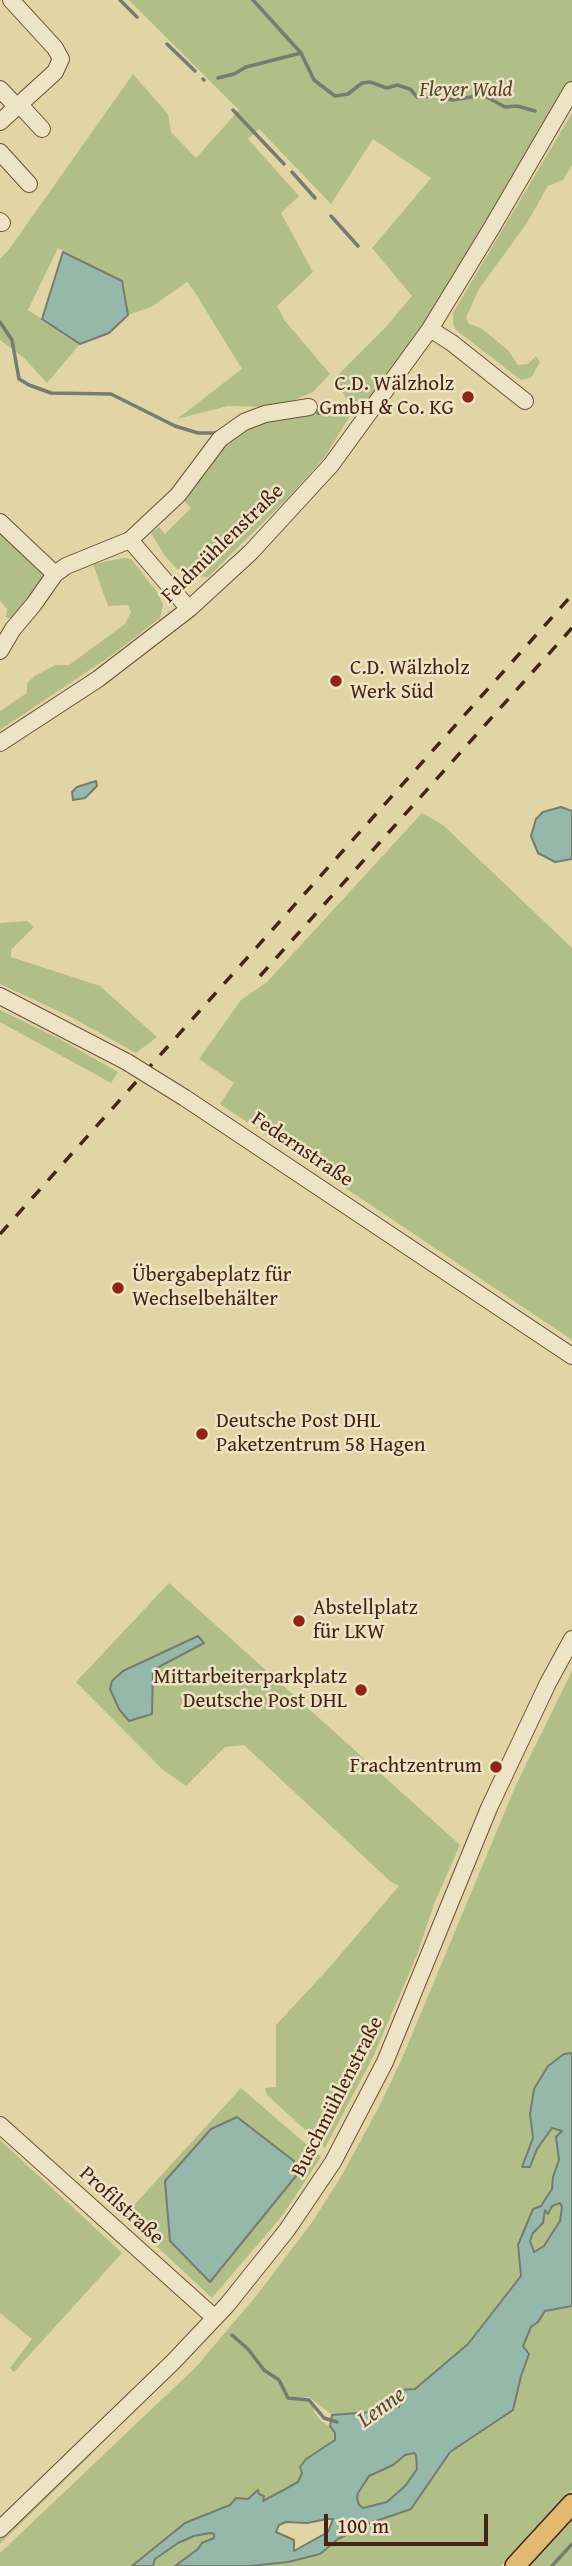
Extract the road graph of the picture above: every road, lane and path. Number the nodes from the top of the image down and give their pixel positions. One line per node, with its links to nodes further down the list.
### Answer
1 (11, 0): 4 (street)
2 (0, 89): 4 (street)
3 (572, 90): 9 (street, Feldmühlenstraße)
4 (17, 105): 5 (street); 6 (street)
5 (0, 122)
6 (42, 129)
7 (0, 152): 8 (street)
8 (29, 184)
9 (430, 329): 10 (street); 15 (street, Feldmühlenstraße)
10 (525, 401)
11 (309, 407): 13 (street)
12 (0, 522): 14 (street)
13 (130, 540): 14 (street); 15 (street)
14 (55, 575): 16 (street)
15 (189, 609): 17 (street, Feldmühlenstraße)
16 (0, 651)
17 (0, 743)
18 (0, 996): 19 (street, Federnstraße, bridge)
19 (572, 1356)
20 (572, 1639): 22 (street, Buschmühlenstraße)
21 (0, 2126): 22 (street, Profilstraße)
22 (215, 2318): 24 (street, Buschmühlenstraße)
23 (572, 2504): 25 (main road)
24 (0, 2529)
25 (515, 2566)

